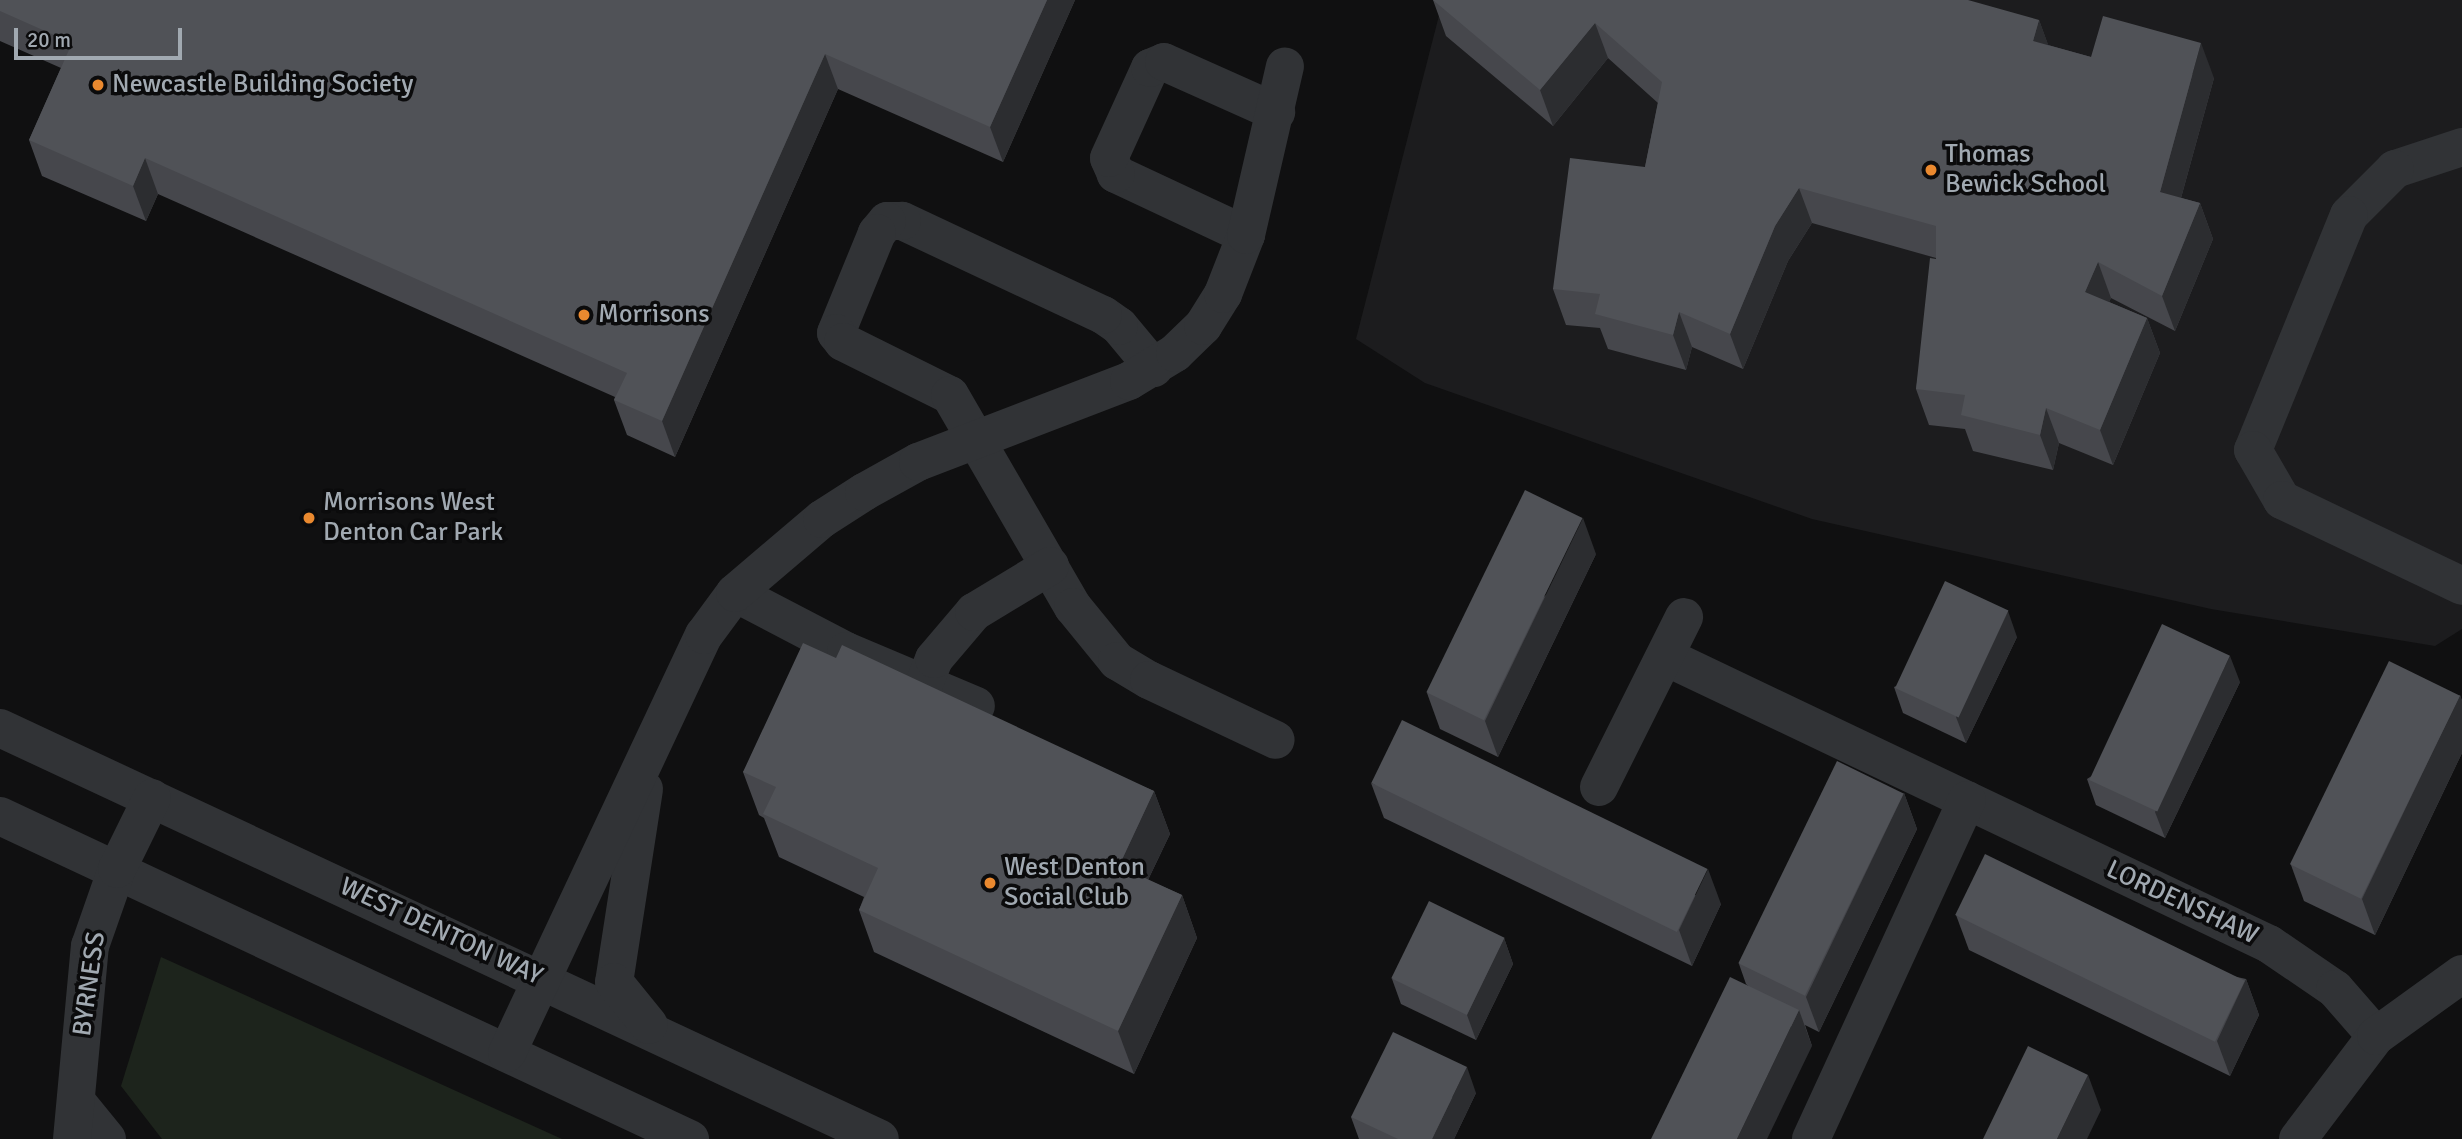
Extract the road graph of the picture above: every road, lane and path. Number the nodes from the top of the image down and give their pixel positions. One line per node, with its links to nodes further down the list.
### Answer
1 (1285, 66): 2 (street)
2 (1276, 112): 4 (street); 4 (street)
3 (2462, 147): 8 (street)
4 (1246, 235): 5 (street)
5 (1154, 368): 6 (street); 6 (street)
6 (975, 439): 7 (street); 9 (street)
7 (1049, 566): 12 (street); 15 (street)
8 (2462, 586)
9 (735, 593): 12 (street); 16 (street)
10 (1684, 617): 11 (street)
11 (1666, 657): 17 (street); 19 (street, LORDENSHAW)
12 (924, 684): 13 (street)
13 (976, 706)
14 (0, 728): 18 (street, WEST DENTON WAY)
15 (1276, 740)
16 (651, 745): 23 (street); 24 (street)
17 (1599, 787)
18 (152, 798): 21 (street, BYRNESS); 23 (street, WEST DENTON WAY)
19 (1967, 800): 25 (street, LORDENSHAW); 32 (street)
20 (0, 816): 21 (street)
21 (117, 869): 26 (street); 27 (street, BYRNESS)
22 (2462, 974): 25 (street)
23 (541, 978): 24 (street, WEST DENTON WAY); 26 (street)
24 (655, 1033): 31 (street, WEST DENTON WAY)
25 (2376, 1035): 33 (street)
26 (507, 1053): 30 (street)
27 (76, 1101): 28 (street, BYRNESS); 29 (street)
28 (72, 1139)
29 (107, 1139)
30 (690, 1139)
31 (880, 1139)
32 (1811, 1139)
33 (2298, 1139)

